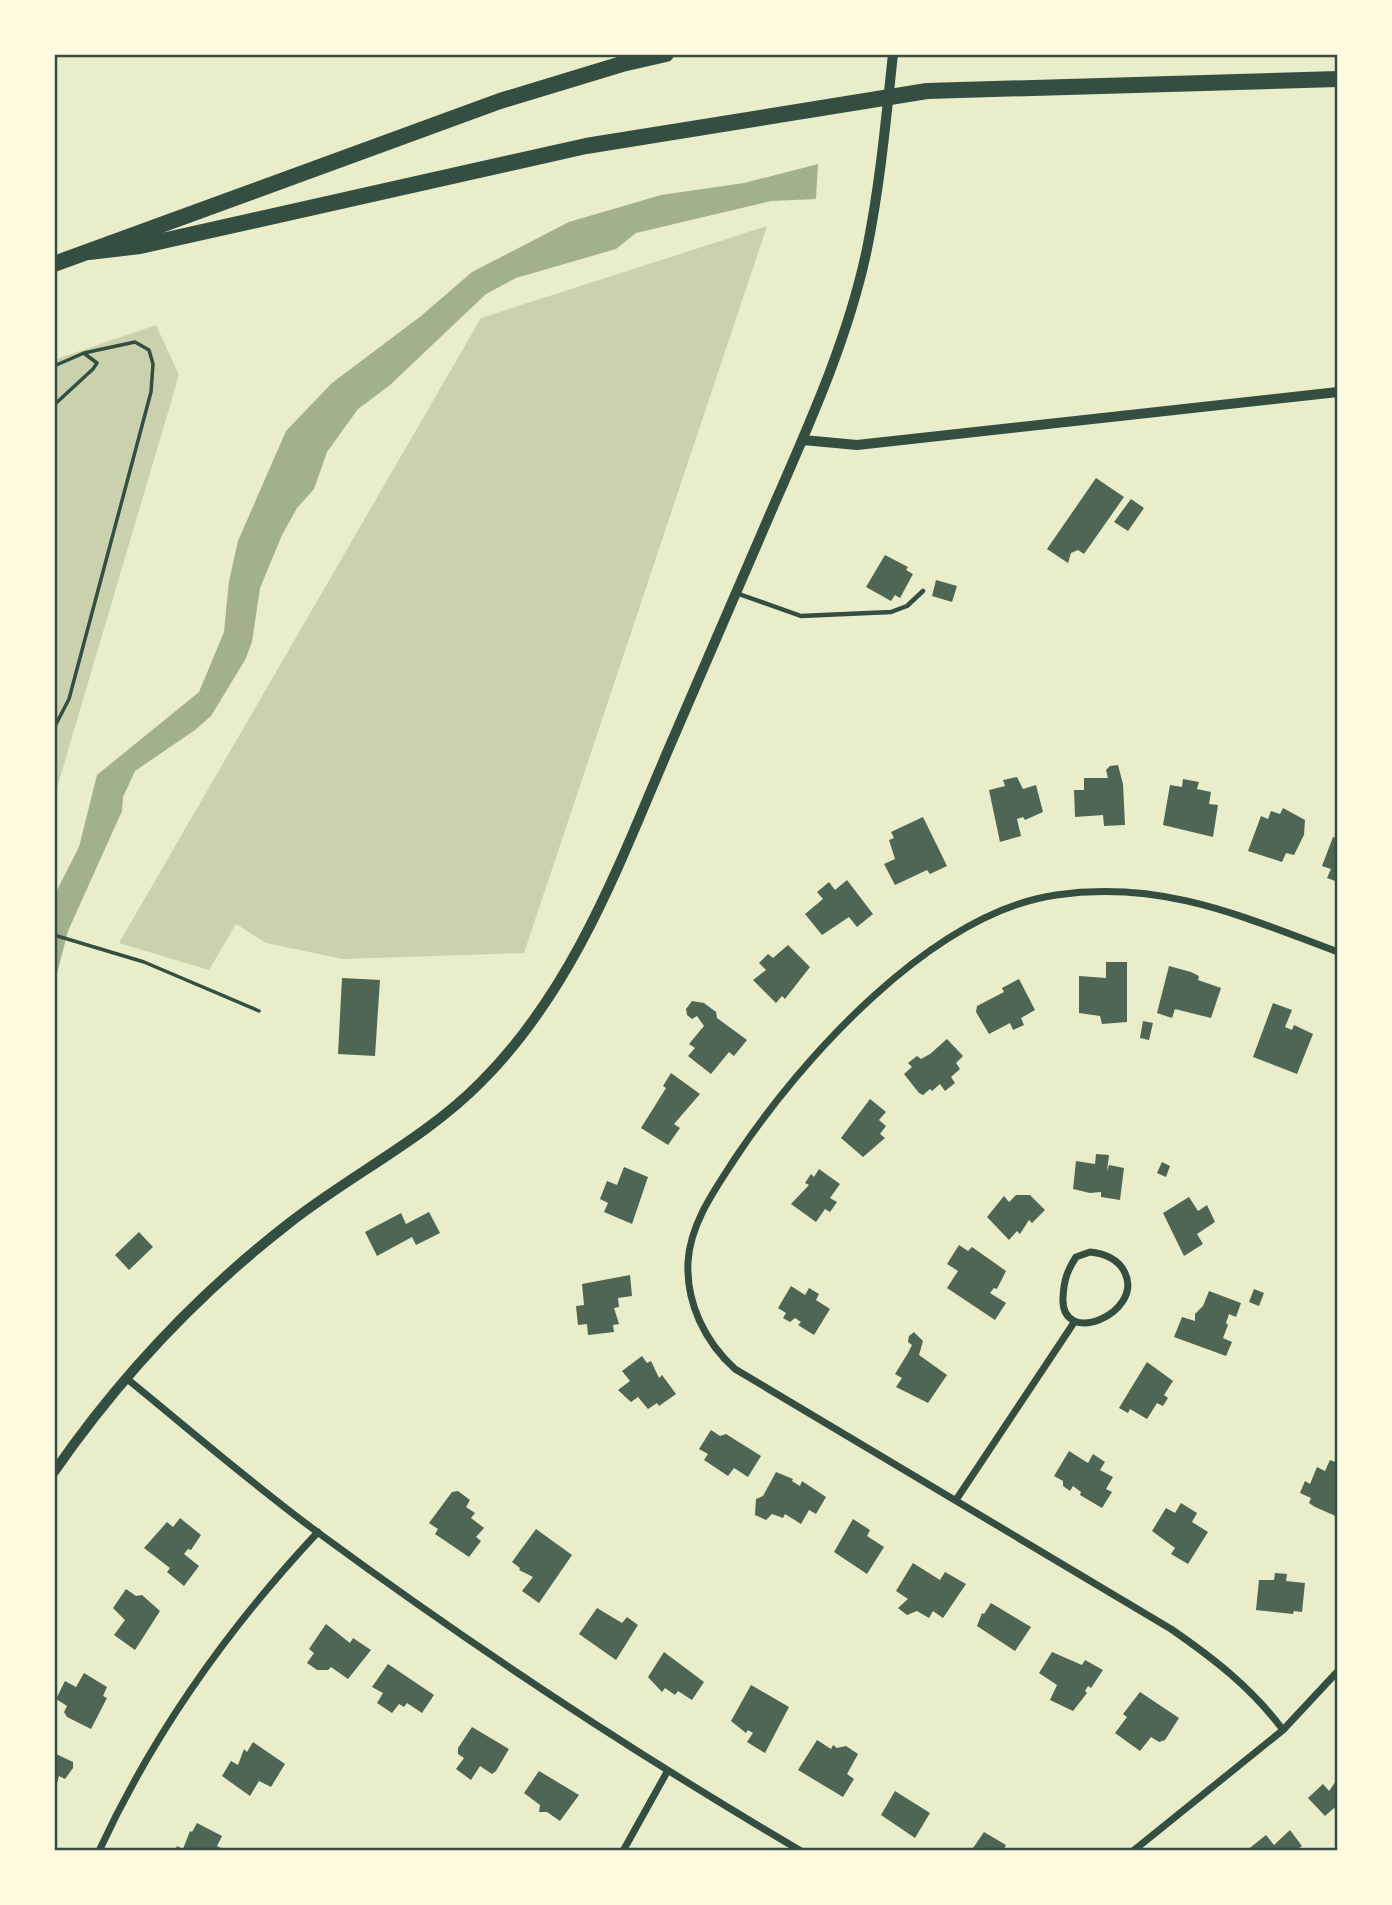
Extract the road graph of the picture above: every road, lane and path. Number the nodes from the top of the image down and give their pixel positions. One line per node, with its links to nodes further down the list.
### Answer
1 (666, 54): 5 (highway)
2 (893, 54): 4 (street)
3 (1338, 79): 4 (highway)
4 (888, 97): 5 (highway); 11 (street)
5 (89, 251): 6 (highway)
6 (54, 264)
7 (84, 354): 8 (path); 10 (path); 14 (path)
8 (54, 366)
9 (1338, 392): 11 (street)
10 (54, 405)
11 (803, 440): 13 (street)
12 (923, 590): 13 (lane)
13 (736, 593): 19 (street)
14 (54, 728)
15 (54, 935): 17 (path)
16 (1338, 952): 21 (street)
17 (259, 1011)
18 (1073, 1324): 18 (street); 21 (street)
19 (126, 1378): 20 (street); 22 (street)
20 (54, 1472)
21 (956, 1500): 24 (street)
22 (318, 1532): 25 (street); 26 (street)
23 (1338, 1671): 24 (street)
24 (1283, 1730): 29 (street)
25 (667, 1772): 27 (street); 28 (street)
26 (99, 1851)
27 (623, 1851)
28 (801, 1851)
29 (1133, 1851)

